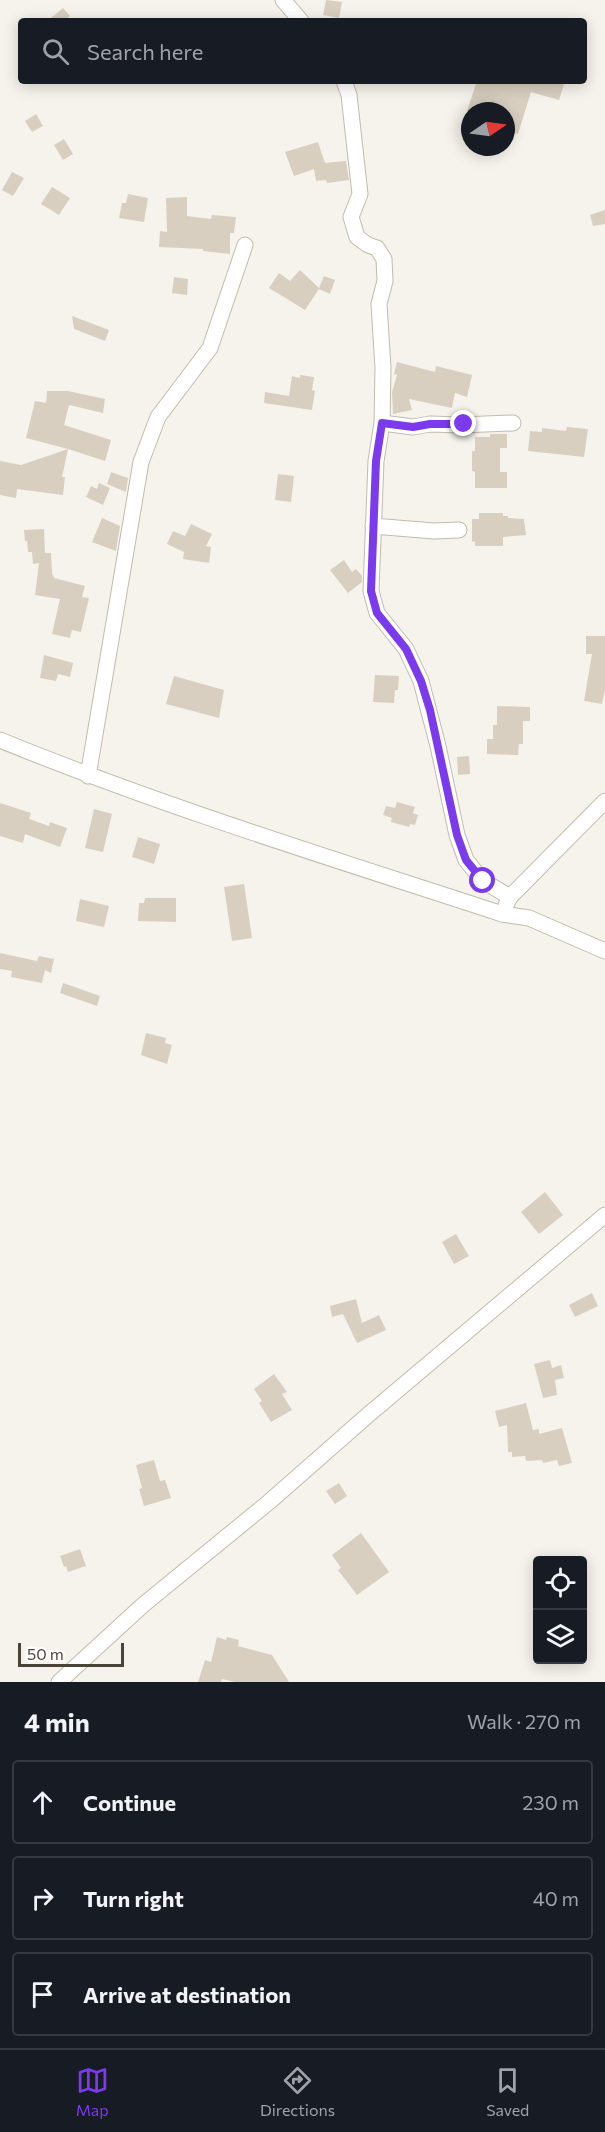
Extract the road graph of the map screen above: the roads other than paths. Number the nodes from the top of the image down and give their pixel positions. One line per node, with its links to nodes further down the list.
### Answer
1 (283, 0): 2 (street)
2 (298, 18)
3 (345, 84): 5 (street)
4 (245, 245): 10 (street)
5 (382, 423): 6 (street); 7 (street)
6 (513, 423)
7 (373, 526): 8 (street); 12 (street)
8 (459, 530)
9 (0, 740): 10 (street)
10 (88, 776): 13 (street)
11 (605, 801): 12 (street)
12 (510, 897): 13 (street)
13 (502, 914): 14 (street)
14 (605, 951)
15 (605, 1215): 16 (street)
16 (58, 1682)

